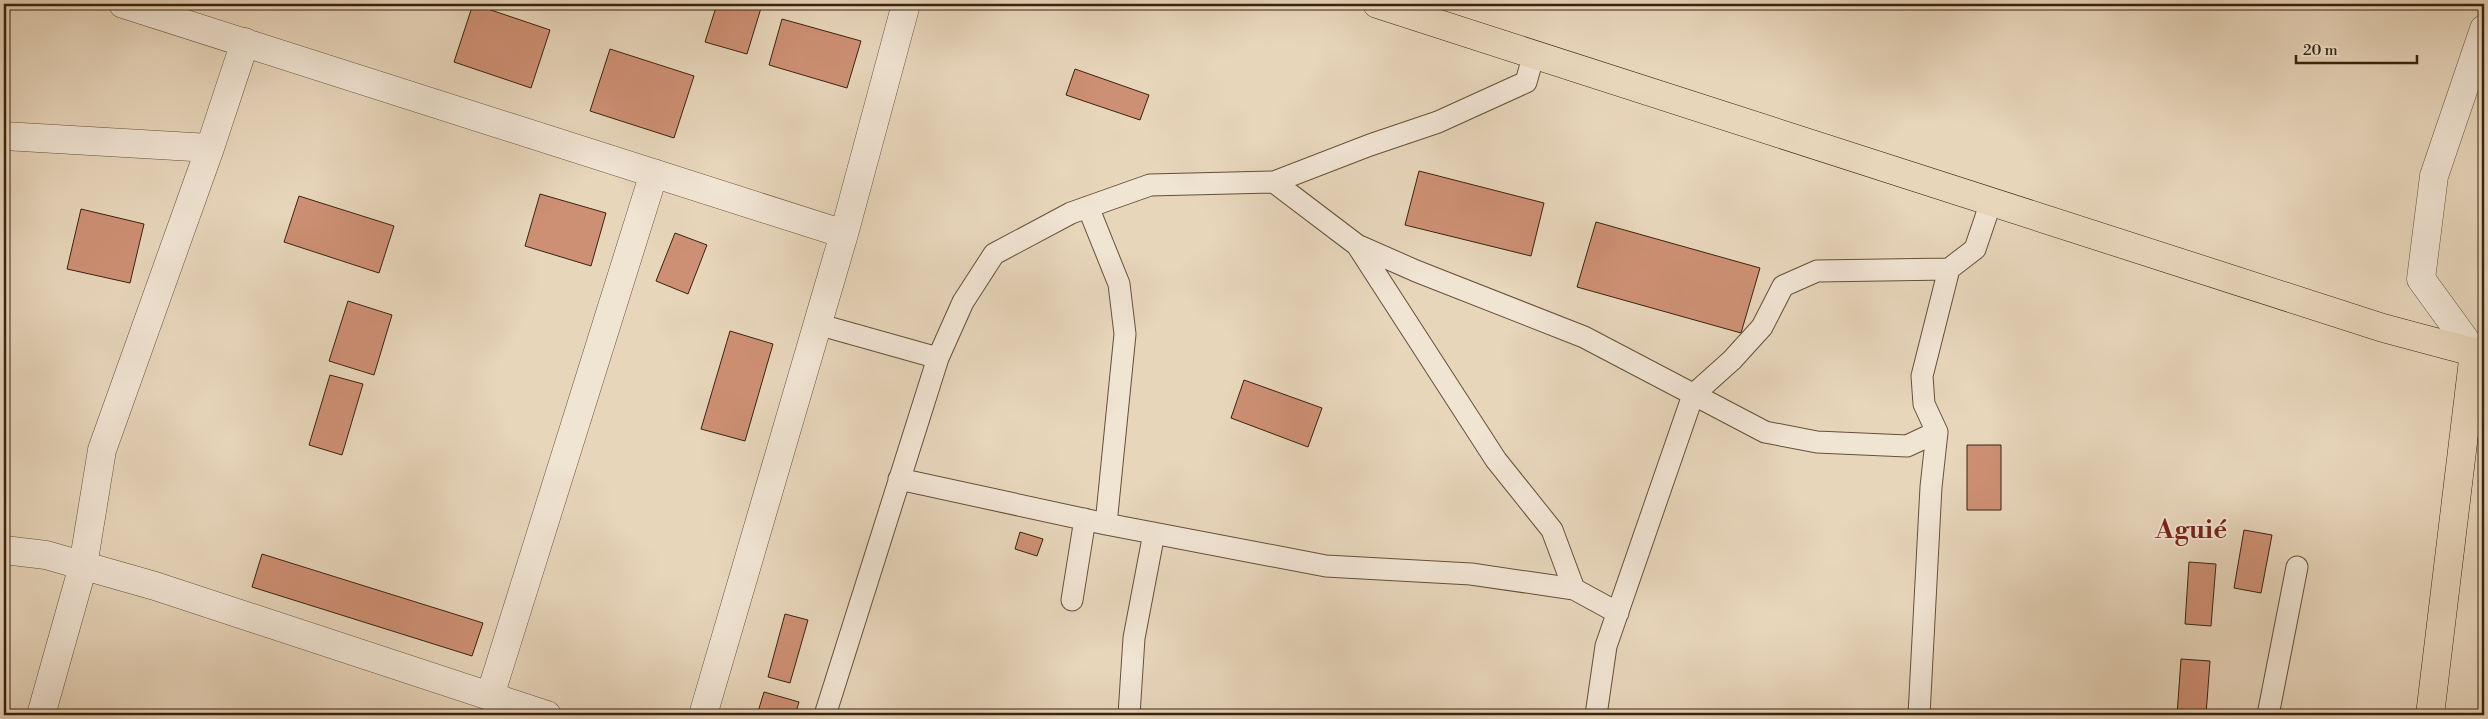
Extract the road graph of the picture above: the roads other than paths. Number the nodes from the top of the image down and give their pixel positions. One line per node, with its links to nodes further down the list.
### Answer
1 (123, 4): 5 (street)
2 (906, 4): 13 (street)
3 (1377, 4): 6 (main road)
4 (2484, 29): 17 (street)
5 (245, 42): 8 (street); 9 (street)
6 (1534, 54): 10 (lane); 11 (main road)
7 (4, 136): 8 (street)
8 (210, 148): 26 (street)
9 (654, 173): 13 (street); 31 (street)
10 (1274, 182): 12 (lane); 14 (lane)
11 (1991, 202): 15 (lane); 17 (main road)
12 (1088, 207): 18 (lane); 23 (lane)
13 (844, 234): 16 (street)
14 (1357, 245): 19 (lane); 28 (lane)
15 (1949, 268): 19 (lane); 20 (lane)
16 (817, 324): 18 (lane); 34 (street)
17 (2479, 354): 40 (main road)
18 (938, 358): 21 (lane)
19 (1693, 395): 20 (lane); 30 (lane)
20 (1936, 432): 38 (lane)
21 (899, 479): 22 (lane); 35 (lane)
22 (1084, 520): 23 (lane); 29 (lane)
23 (1106, 524): 24 (lane)
24 (1154, 533): 28 (lane); 36 (lane)
25 (4, 550): 26 (street)
26 (82, 566): 31 (street); 32 (street)
27 (2297, 567): 39 (lane)
28 (1574, 589): 30 (lane)
29 (1072, 600)
30 (1618, 612): 37 (lane)
31 (490, 696): 33 (street)
32 (41, 715)
33 (548, 715)
34 (703, 715)
35 (825, 715)
36 (1129, 715)
37 (1596, 715)
38 (1919, 715)
39 (2268, 715)
40 (2430, 715)

